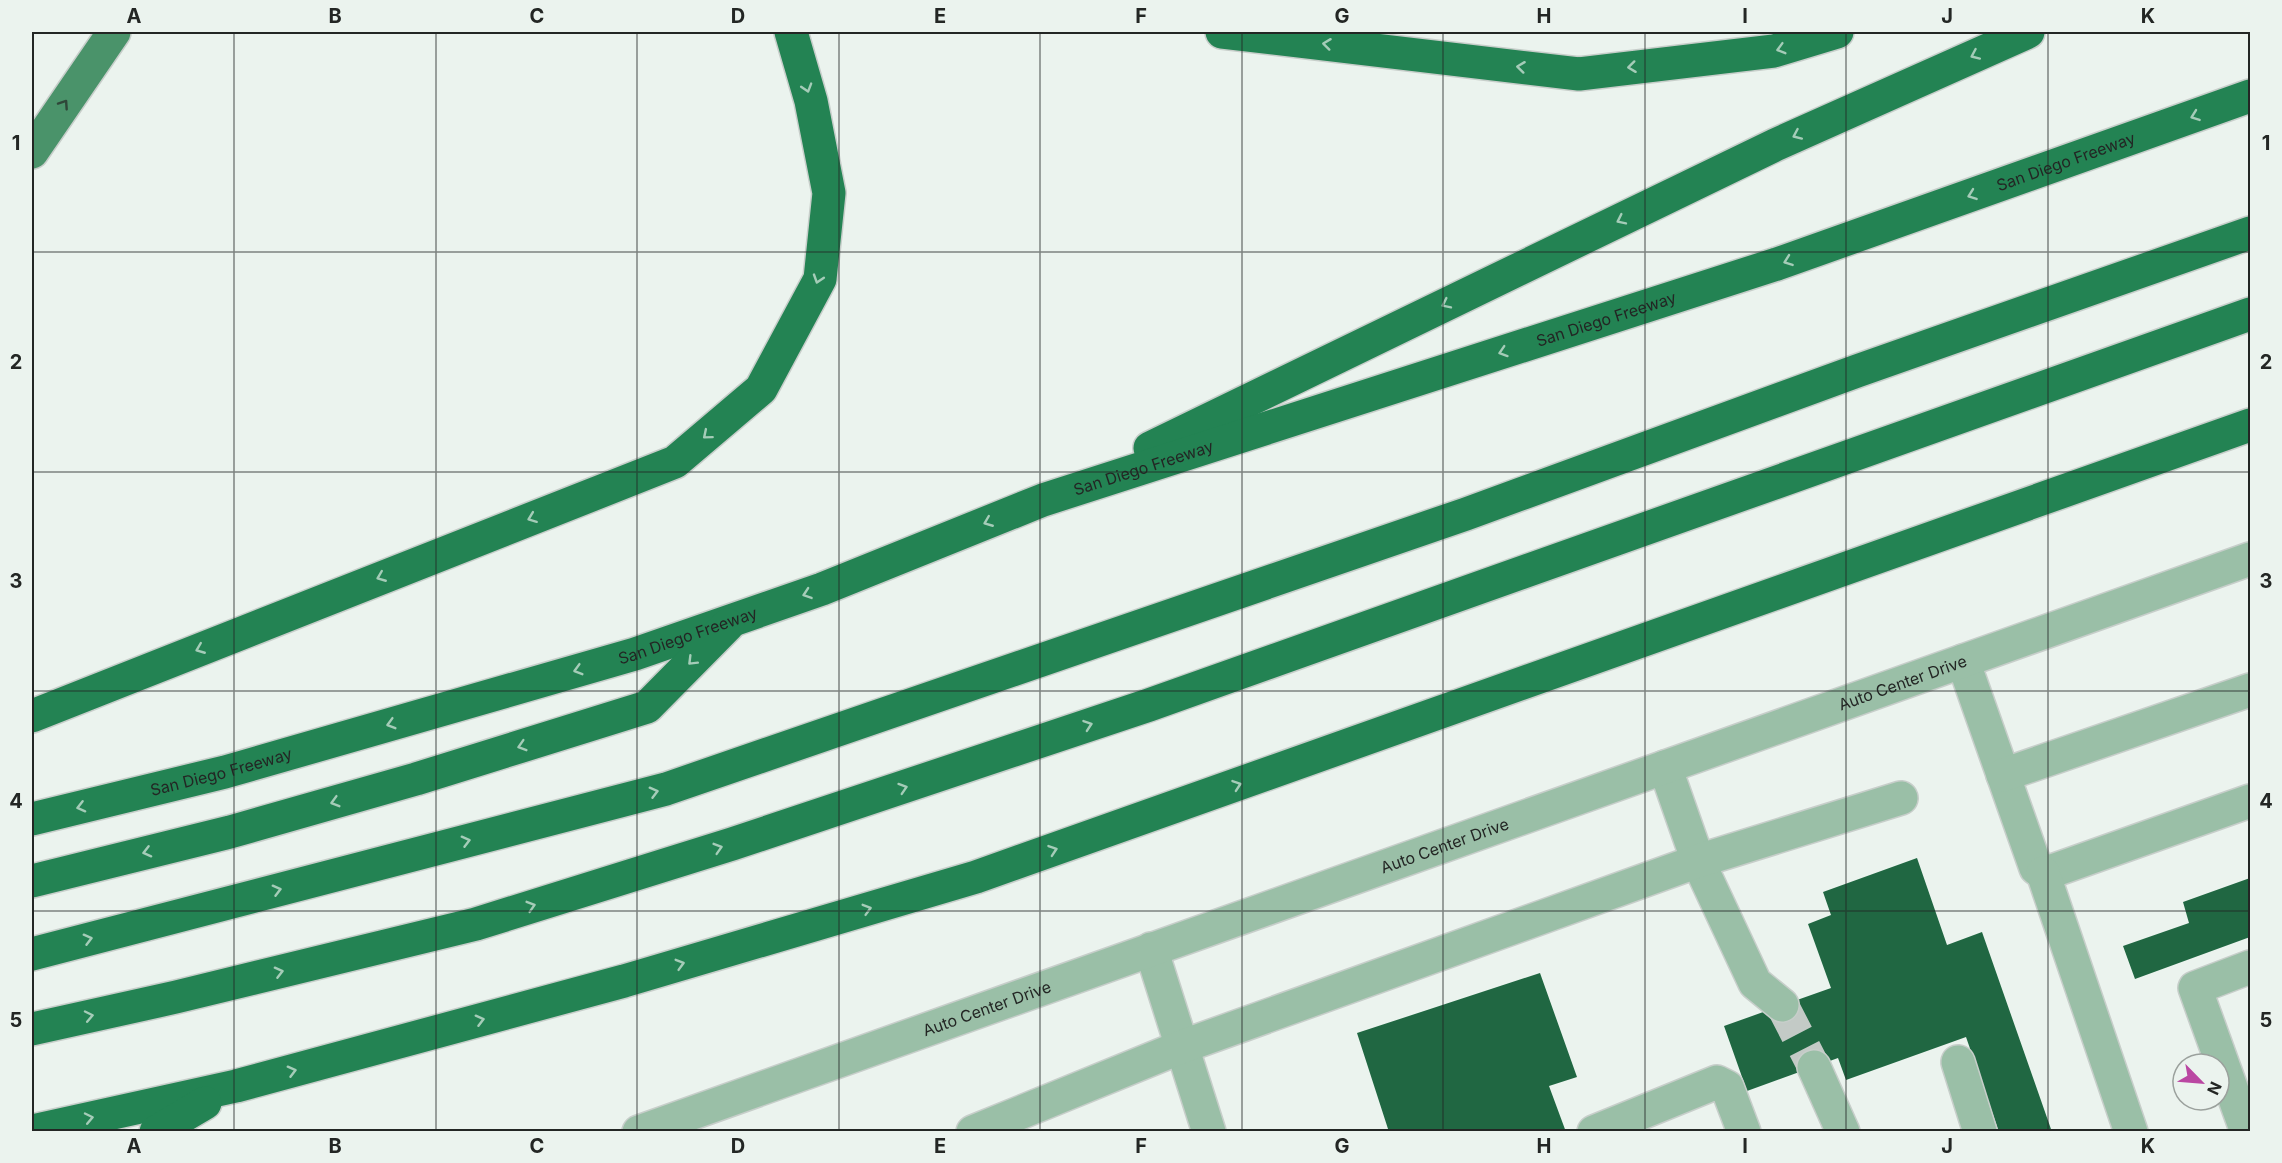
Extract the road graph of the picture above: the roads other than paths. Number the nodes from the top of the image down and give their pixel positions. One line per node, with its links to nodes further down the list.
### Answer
1 (114, 32): 7 (main road, one-way to 1)
2 (790, 32): 16 (highway, one-way to 16)
3 (1222, 32): 4 (highway, one-way to 3)
4 (1837, 32)
5 (2028, 32): 11 (highway, one-way to 11)
6 (2250, 96): 11 (highway, San Diego Freeway, one-way to 11)
7 (32, 152)
8 (2250, 233): 26 (highway, one-way to 8)
9 (2250, 314): 29 (highway, one-way to 9)
10 (2250, 425): 33 (highway, one-way to 10)
11 (1043, 500): 13 (highway, San Diego Freeway, one-way to 13)
12 (2250, 559): 14 (street, Auto Center Drive)
13 (733, 620): 21 (highway, San Diego Freeway, one-way to 21); 24 (highway, one-way to 24)
14 (1963, 661): 17 (street, Auto Center Drive); 18 (street)
15 (2250, 690): 18 (street)
16 (32, 716)
17 (1665, 767): 22 (street); 25 (street, Auto Center Drive)
18 (2003, 775): 23 (street)
19 (1901, 798): 22 (street)
20 (2250, 801): 23 (street)
21 (32, 819)
22 (1698, 861): 28 (street); 30 (street)
23 (2043, 873): 43 (street)
24 (32, 881)
25 (1151, 949): 30 (street); 36 (street, Auto Center Drive)
26 (32, 954)
27 (2250, 967): 44 (street)
28 (1782, 1005)
29 (32, 1029)
30 (1181, 1047): 37 (street); 38 (street)
31 (1958, 1062): 42 (street)
32 (1814, 1066): 41 (street)
33 (236, 1086): 34 (highway, one-way to 33); 35 (highway)
34 (32, 1131)
35 (156, 1131)
36 (639, 1131)
37 (973, 1131)
38 (1209, 1131)
39 (1594, 1131): 40 (street)
40 (1744, 1131)
41 (1843, 1131)
42 (1980, 1131)
43 (2131, 1131)
44 (2247, 1131)

